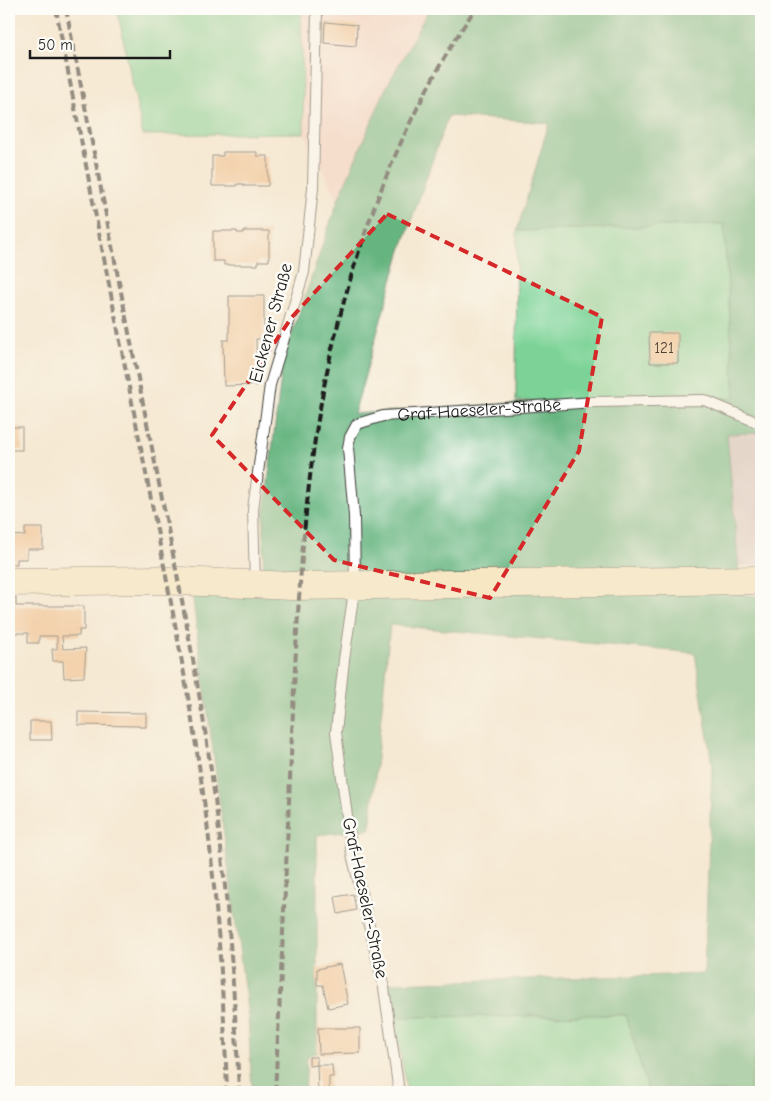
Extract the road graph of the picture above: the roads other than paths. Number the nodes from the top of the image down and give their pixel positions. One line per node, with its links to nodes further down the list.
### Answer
1 (317, 9): 5 (lane, Eickener Straße)
2 (761, 424): 6 (lane, Graf-Haeseler-Straße)
3 (761, 580): 6 (street)
4 (9, 582): 5 (street)
5 (255, 584): 6 (street)
6 (355, 584): 7 (lane, Graf-Haeseler-Straße)
7 (399, 1092)

